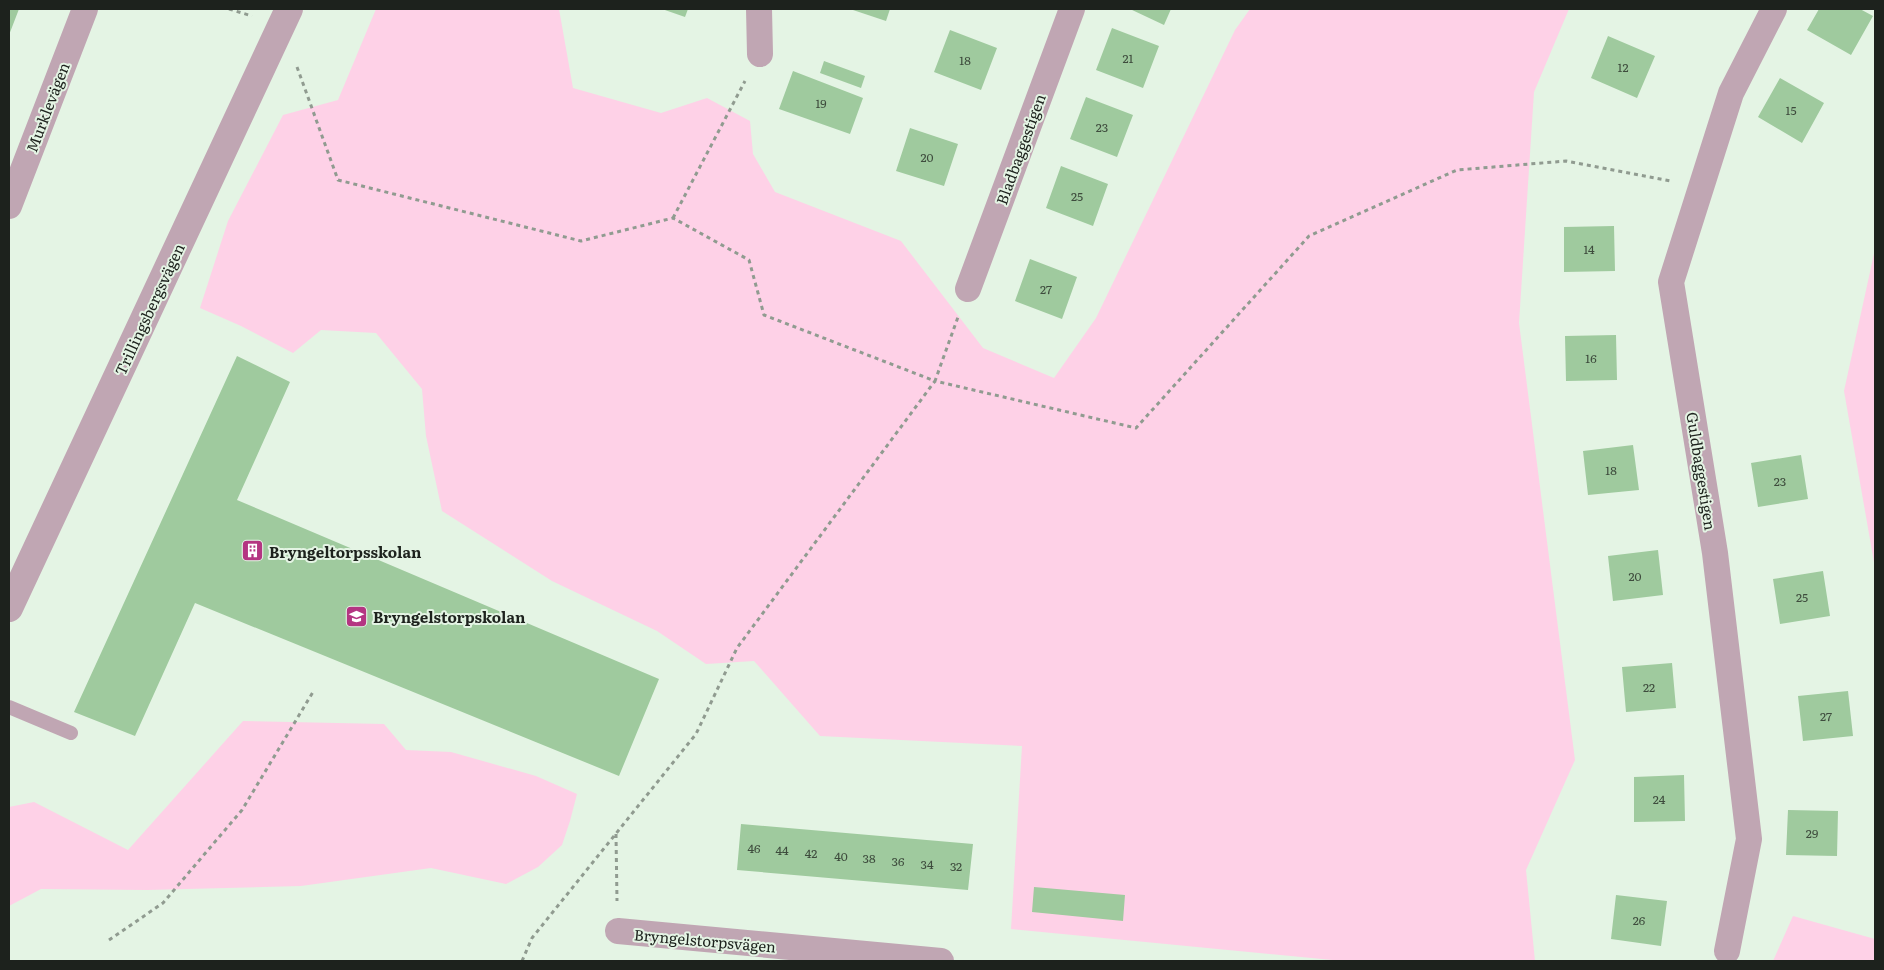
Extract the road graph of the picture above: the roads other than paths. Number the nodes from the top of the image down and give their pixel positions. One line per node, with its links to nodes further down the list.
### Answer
1 (85, 9): 7 (street, Murklevägen)
2 (759, 9): 6 (street)
3 (1072, 9): 8 (street, Bladbaggestigen)
4 (1774, 9): 13 (street, Guldbaggestigen)
5 (285, 17): 9 (street, Trillingsbergsvägen)
6 (760, 54)
7 (9, 206)
8 (968, 289)
9 (9, 608)
10 (9, 706): 11 (lane)
11 (71, 733)
12 (618, 931): 14 (street, Bryngelstorpsvägen)
13 (1727, 951)
14 (941, 961)

